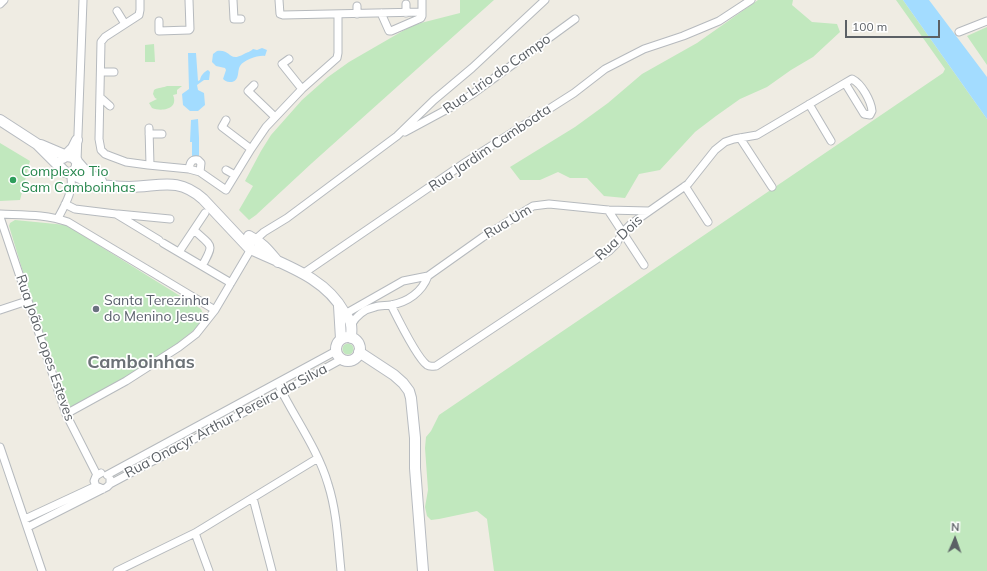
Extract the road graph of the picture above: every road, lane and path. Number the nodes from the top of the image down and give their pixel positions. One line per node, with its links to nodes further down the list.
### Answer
1 (4, 0): 10 (street)
2 (83, 0): 41 (street)
3 (140, 0): 23 (street)
4 (189, 0): 21 (street)
5 (233, 0): 19 (street)
6 (279, 0): 17 (street)
7 (422, 0): 14 (street)
8 (545, 0): 38 (street, Rua Lirio do Campo)
9 (751, 0): 72 (street, Rua Jardim Camboata)
10 (0, 4)
11 (406, 4): 16 (street)
12 (357, 6): 18 (street)
13 (117, 11): 23 (street)
14 (422, 12): 15 (street); 16 (street)
15 (381, 13): 16 (street); 18 (street)
16 (406, 13)
17 (338, 14): 18 (street); 30 (street)
18 (357, 14)
19 (241, 18)
20 (575, 19): 38 (street, Rua Lirio do Campo)
21 (159, 21)
22 (987, 21): 24 (street)
23 (125, 24): 26 (street)
24 (959, 32)
25 (288, 59): 30 (street)
26 (100, 72): 27 (street); 31 (street)
27 (114, 72)
28 (845, 83): 28 (street); 32 (street, Rua Dois)
29 (254, 85): 34 (street)
30 (302, 88): 34 (street)
31 (100, 97): 33 (street); 48 (street)
32 (809, 104): 39 (street, Rua Dois); 42 (street)
33 (110, 106)
34 (274, 118): 45 (street)
35 (0, 120): 43 (street)
36 (226, 120): 45 (street)
37 (162, 134): 48 (street)
38 (397, 136): 68 (street, Rua Lirio do Campo)
39 (757, 136): 40 (street, Rua Dois); 44 (street)
40 (740, 138): 44 (street); 55 (street, Rua Dois)
41 (77, 140): 46 (street); 47 (street)
42 (831, 141)
43 (37, 144): 46 (street); 51 (street)
44 (747, 148): 56 (street)
45 (251, 149): 53 (street)
46 (67, 156): 47 (street); 51 (street)
47 (77, 161): 51 (street); 54 (street)
48 (150, 165): 49 (street)
49 (189, 169): 52 (street); 52 (street)
50 (226, 170): 53 (street)
51 (65, 171): 54 (street); 57 (street)
52 (200, 172): 53 (street)
53 (235, 175)
54 (116, 186): 68 (street)
55 (685, 186): 59 (street, Rua Dois); 65 (street)
56 (772, 187)
57 (65, 204): 61 (street); 63 (street)
58 (608, 210): 59 (street, Rua Um); 67 (street); 73 (street, Rua Um)
59 (648, 211): 67 (street, Rua Dois)
60 (205, 212): 66 (street)
61 (116, 214): 64 (street); 69 (street)
62 (0, 216): 63 (street); 75 (street, Rua João Lopes Esteves)
63 (58, 218): 79 (street)
64 (170, 219)
65 (708, 222)
66 (194, 230): 69 (street); 71 (street)
67 (623, 232): 70 (street); 77 (street, Rua Dois)
68 (254, 245): 72 (street); 74 (street)
69 (179, 252): 71 (street)
70 (644, 265)
71 (202, 266): 74 (street)
72 (304, 273): 76 (street)
73 (428, 276): 77 (street, Rua Um); 80 (street, Rua Um)
74 (231, 283): 79 (street)
75 (27, 301): 78 (street); 87 (street, Rua João Lopes Esteves)
76 (338, 302): 80 (street); 82 (street)
77 (391, 305): 81 (street, Rua Um)
78 (0, 310)
79 (215, 310): 87 (street)
80 (346, 314): 81 (street)
81 (351, 325): 82 (street)
82 (346, 338): 83 (street); 84 (street)
83 (358, 354): 84 (street); 104 (street)
84 (339, 355): 85 (street, Rua Onacyr Arthur Pereira da Silva); 86 (street, Rua Onacyr Arthur Pereira da Silva)
85 (277, 383): 86 (street); 91 (street, Rua Onacyr Arthur Pereira da Silva)
86 (282, 392): 89 (street); 92 (street, Rua Onacyr Arthur Pereira da Silva)
87 (66, 414): 90 (street, Rua João Lopes Esteves)
88 (1, 451): 95 (street)
89 (318, 458): 94 (street); 103 (street)
90 (97, 475): 91 (street); 93 (street)
91 (107, 475): 92 (street)
92 (110, 484): 93 (street)
93 (99, 488): 95 (street); 96 (street)
94 (253, 498): 97 (street); 102 (street)
95 (25, 519): 96 (street)
96 (28, 527): 99 (street)
97 (195, 532): 98 (street); 101 (street)
98 (128, 569): 100 (street)
99 (42, 571)
100 (117, 571)
101 (209, 571)
102 (272, 571)
103 (341, 571)
104 (423, 571)

